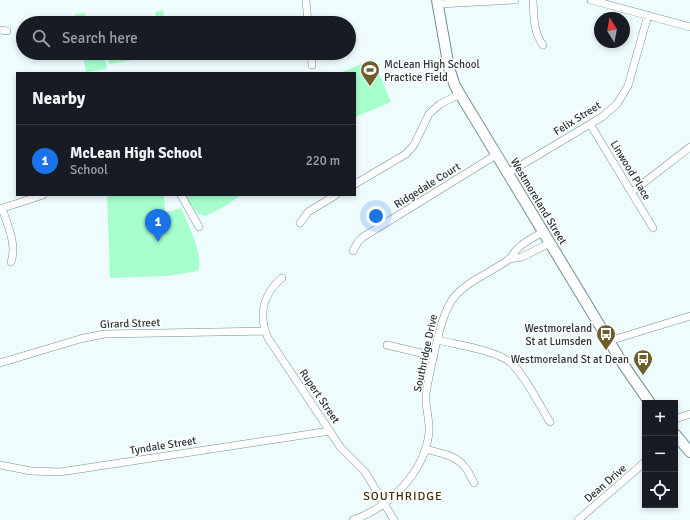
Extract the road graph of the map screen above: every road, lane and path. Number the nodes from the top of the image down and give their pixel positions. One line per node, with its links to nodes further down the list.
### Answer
1 (306, 0): 7 (street)
2 (515, 0): 5 (street)
3 (533, 0): 9 (street)
4 (591, 0): 6 (street)
5 (438, 2): 12 (main road, Westmoreland Street)
6 (648, 15): 8 (street); 13 (street, Felix Street)
7 (307, 16)
8 (690, 27)
9 (543, 45)
10 (312, 60): 11 (street)
11 (312, 65)
12 (460, 94): 15 (main road, Westmoreland Street); 17 (street)
13 (590, 124): 16 (street, Felix Street); 18 (street, Linwood Place)
14 (690, 147): 18 (street)
15 (496, 155): 16 (main road, Westmoreland Street); 28 (street, Ridgedale Court)
16 (508, 174): 26 (main road, Westmoreland Street)
17 (356, 183)
18 (632, 192): 25 (street, Linwood Place)
19 (40, 196): 22 (street)
20 (182, 196): 24 (street)
21 (334, 196): 23 (street)
22 (1, 209): 30 (street)
23 (300, 223)
24 (199, 227)
25 (653, 228)
26 (543, 232): 27 (main road, Westmoreland Street); 29 (street, Southridge Drive)
27 (550, 243): 29 (street, Southridge Drive); 35 (main road, Westmoreland Street)
28 (353, 251)
29 (509, 259): 34 (street, Southridge Drive)
30 (11, 262)
31 (282, 278): 33 (street, Rupert Street)
32 (690, 316): 35 (street)
33 (265, 331): 38 (street, Girard Street); 43 (street, Rupert Street)
34 (438, 340): 37 (street, Southridge Drive); 42 (street)
35 (609, 341): 39 (main road, Westmoreland Street)
36 (387, 345): 37 (street)
37 (434, 356): 45 (street, Southridge Drive)
38 (0, 363)
39 (648, 400)
40 (690, 414): 41 (street)
41 (678, 418)
42 (550, 422)
43 (330, 431): 47 (street, Tyndale Street); 50 (street, Rupert Street)
44 (676, 436): 46 (main road)
45 (426, 449): 49 (street); 50 (street, Southridge Drive)
46 (690, 452)
47 (0, 465)
48 (642, 465): 53 (street, Dean Drive)
49 (474, 483)
50 (384, 503): 51 (street, Southridge Drive); 52 (street, Rupert Street)
51 (353, 520)
52 (394, 520)
53 (578, 520)

